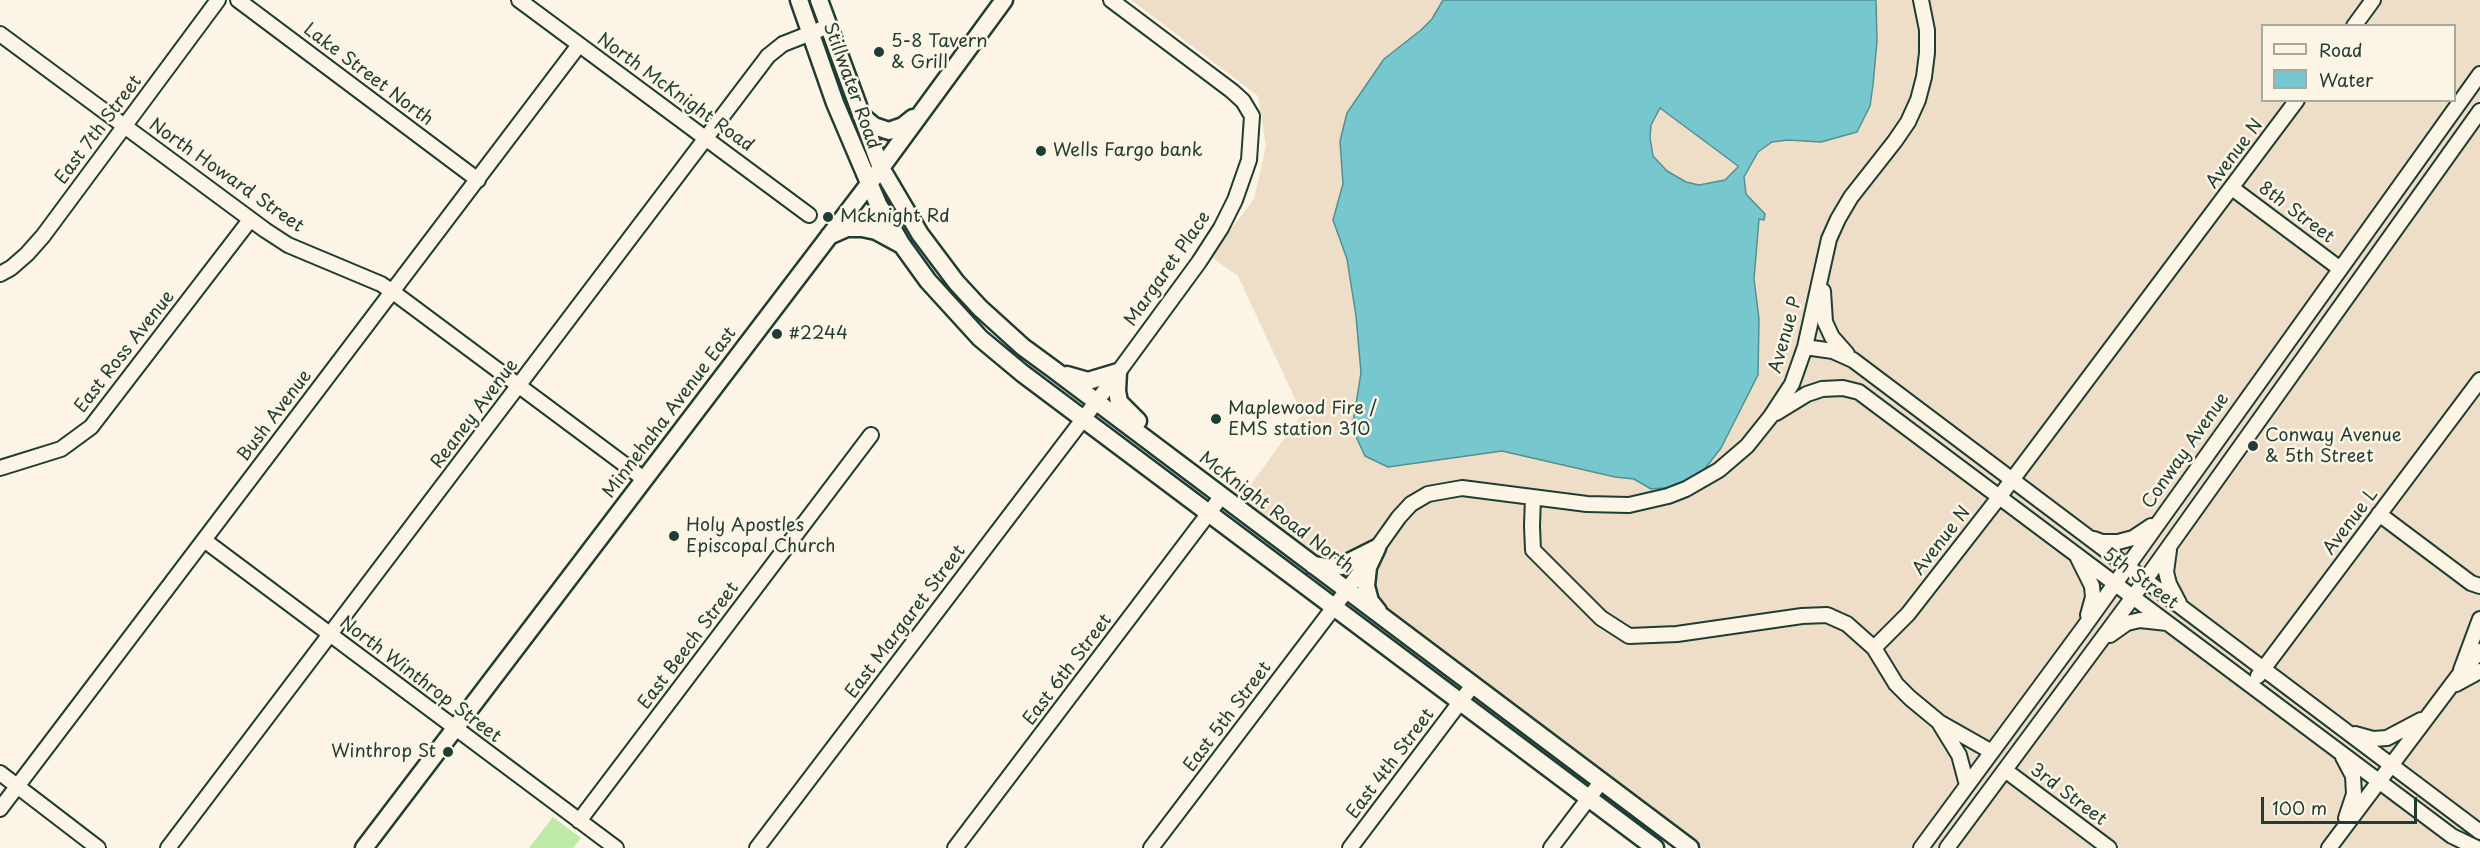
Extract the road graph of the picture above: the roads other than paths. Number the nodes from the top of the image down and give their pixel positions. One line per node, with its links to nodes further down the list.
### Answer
1 (218, 0): 20 (street, East 7th Street)
2 (238, 0): 23 (street, Lake Street North)
3 (519, 0): 14 (street, North McKnight Road)
4 (799, 0): 12 (main road, Stillwater Road)
5 (819, 0): 11 (main road, Stillwater Road)
6 (1004, 0): 17 (main road, Minnehaha Avenue East)
7 (1111, 0): 37 (street, Margaret Place)
8 (1921, 0): 30 (street, Avenue P)
9 (2373, 0): 10 (street)
10 (2355, 24)
11 (829, 27): 12 (street, Reaney Avenue); 19 (main road, Stillwater Road)
12 (810, 33): 21 (street, Reaney Avenue); 24 (main road, Stillwater Road)
13 (0, 34): 20 (street, North Howard Street)
14 (579, 45): 21 (street, North McKnight Road); 23 (street, Bush Avenue)
15 (2480, 74): 31 (street, Conway Avenue)
16 (2296, 102): 25 (street, Avenue N)
17 (923, 111): 19 (main road); 22 (main road, Minnehaha Avenue East)
18 (2480, 111): 56 (street)
19 (861, 115): 22 (main road, Stillwater Road)
20 (124, 126): 27 (street, North Howard Street); 32 (street, East 7th Street)
21 (705, 138): 26 (street, North McKnight Road); 39 (street, Reaney Avenue)
22 (881, 168): 24 (main road, Minnehaha Avenue East); 36 (main road, McKnight Road North)
23 (478, 180): 33 (street, Bush Avenue)
24 (868, 184): 28 (main road, Minnehaha Avenue East); 29 (main road)
25 (2232, 188): 31 (street, 8th Street); 47 (street, Avenue N)
26 (809, 215)
27 (250, 220): 33 (street, North Howard Street); 45 (street, East Ross Avenue)
28 (828, 236): 29 (main road); 46 (main road, Minnehaha Avenue East)
29 (902, 245): 42 (main road)
30 (1823, 263): 34 (street, Avenue P); 35 (street)
31 (2339, 268): 53 (street, Conway Avenue)
32 (0, 274)
33 (393, 292): 39 (street, North Howard Street); 55 (street, Bush Avenue)
34 (1805, 348): 35 (street, 5th Street); 41 (street, Avenue P)
35 (1853, 360): 47 (street, 5th Street)
36 (1053, 369): 37 (main road); 40 (main road, McKnight Road North)
37 (1118, 372): 40 (street, Margaret Place); 44 (main road)
38 (2480, 380): 52 (street, Avenue L)
39 (519, 387): 46 (street, North Howard Street); 72 (street, Reaney Avenue)
40 (1096, 401): 42 (street, East Margaret Street); 44 (main road, McKnight Road North)
41 (1771, 416): 48 (street, 5th Street); 50 (street, Avenue P)
42 (1083, 419): 51 (main road); 106 (street, East Margaret Street)
43 (871, 435): 99 (street, East Beech Street)
44 (1164, 452): 49 (main road, McKnight Road North)
45 (0, 468)
46 (644, 479): 85 (main road, Minnehaha Avenue East)
47 (2012, 480): 48 (street, Avenue N); 54 (street, 5th Street)
48 (2000, 496): 58 (street, 5th Street); 74 (street, Avenue N)
49 (1221, 497): 51 (street, East 6th Street); 59 (main road, McKnight Road North)
50 (1533, 498): 57 (street, Avenue P); 74 (street)
51 (1209, 514): 66 (main road); 107 (street, East 6th Street)
52 (2379, 514): 63 (street); 76 (street, Avenue L)
53 (2160, 519): 54 (street); 60 (street, Conway Avenue)
54 (2088, 537): 60 (street, 5th Street)
55 (204, 540): 72 (street, North Winthrop Street); 96 (street, Bush Avenue)
56 (2170, 544): 61 (street); 67 (street)
57 (1377, 548): 59 (main road); 64 (street, Avenue P); 68 (main road)
58 (2068, 548): 62 (street, 5th Street); 71 (street)
59 (1312, 565): 64 (main road, McKnight Road North)
60 (2127, 566): 61 (street, 5th Street); 62 (street, Conway Avenue)
61 (2145, 580): 65 (street); 67 (street, 5th Street)
62 (2115, 583): 65 (street, 5th Street); 71 (street, Conway Avenue)
63 (2480, 586)
64 (1347, 590): 66 (street, East 5th Street); 68 (main road, McKnight Road North)
65 (2133, 597): 70 (street, 5th Street); 73 (street)
66 (1334, 607): 82 (main road); 108 (street, East 5th Street)
67 (2181, 607): 76 (street, 5th Street)
68 (1385, 619): 79 (main road, McKnight Road North)
69 (2480, 619): 78 (street)
70 (2169, 624): 73 (street); 80 (street, 5th Street)
71 (2084, 627): 88 (street, Conway Avenue)
72 (330, 635): 85 (street, North Winthrop Street); 103 (street, Reaney Avenue)
73 (2097, 646): 91 (street)
74 (1874, 648): 84 (street)
75 (2480, 651): 78 (street)
76 (2263, 669): 80 (street, Avenue L); 86 (street, 5th Street)
77 (2480, 671): 81 (street)
78 (2459, 675): 81 (street)
79 (1473, 685): 82 (street, East 4th Street); 94 (main road, McKnight Road North)
80 (2252, 686): 87 (street, 5th Street)
81 (2450, 687): 83 (street)
82 (1460, 702): 97 (main road); 109 (street, East 4th Street)
83 (2430, 714): 86 (street); 90 (street)
84 (1939, 722): 88 (street); 95 (street)
85 (454, 729): 99 (street, North Winthrop Street); 104 (main road, Minnehaha Avenue East)
86 (2346, 731): 90 (street, 5th Street)
87 (2338, 750): 93 (street, 5th Street); 101 (street)
88 (1992, 752): 89 (street, Conway Avenue)
89 (1982, 765): 95 (street, Conway Avenue); 114 (street)
90 (2391, 765): 93 (street); 100 (street, 5th Street)
91 (2005, 770): 115 (street); 116 (street, 3rd Street)
92 (0, 773): 96 (street)
93 (2379, 781): 101 (street); 118 (street, 5th Street)
94 (1601, 782): 97 (street); 112 (main road, McKnight Road North)
95 (1967, 785): 113 (street, Conway Avenue)
96 (17, 787): 98 (street, Bush Avenue); 102 (street)
97 (1588, 798): 110 (street); 111 (main road)
98 (0, 809)
99 (579, 820): 105 (street, North Winthrop Street)
100 (2480, 832)
101 (2339, 835): 117 (street)
102 (98, 848)
103 (168, 848)
104 (364, 848)
105 (616, 848)
106 (757, 848)
107 (955, 848)
108 (1151, 848)
109 (1350, 848)
110 (1551, 848)
111 (1655, 848)
112 (1690, 848)
113 (1920, 848)
114 (1936, 848)
115 (1947, 848)
116 (2109, 848)
117 (2329, 848)
118 (2477, 848)

